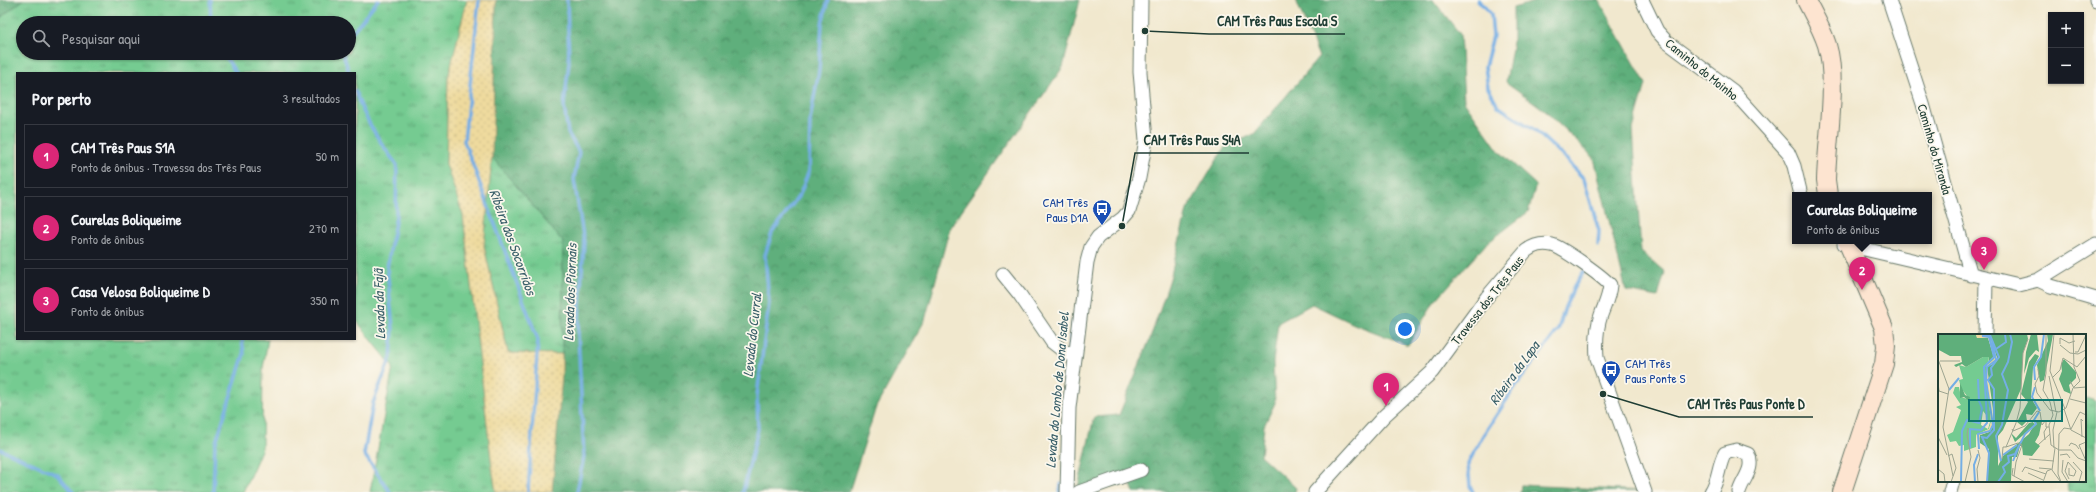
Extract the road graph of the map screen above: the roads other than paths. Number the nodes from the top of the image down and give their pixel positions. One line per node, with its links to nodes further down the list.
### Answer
1 (1141, 0): 16 (street)
2 (1642, 0): 5 (street, Caminho do Moinho)
3 (1806, 0): 6 (main road)
4 (1889, 0): 11 (street, Caminho do Miranda)
5 (1800, 192)
6 (1828, 192)
7 (1845, 244): 25 (main road)
8 (1848, 244): 11 (street)
9 (2096, 244): 13 (street)
10 (1003, 274): 16 (street)
11 (1971, 275): 12 (street)
12 (1986, 278): 13 (street); 15 (street)
13 (2038, 280): 14 (street)
14 (2096, 299)
15 (1985, 334)
16 (1074, 356): 19 (street)
17 (1141, 470): 20 (street)
18 (1953, 482): 26 (street)
19 (1067, 492)
20 (1079, 492)
21 (1315, 492): 22 (street, Travessa dos Três Paus)
22 (1645, 492)
23 (1711, 492): 24 (street)
24 (1739, 492)
25 (1842, 492)
26 (1950, 492)

